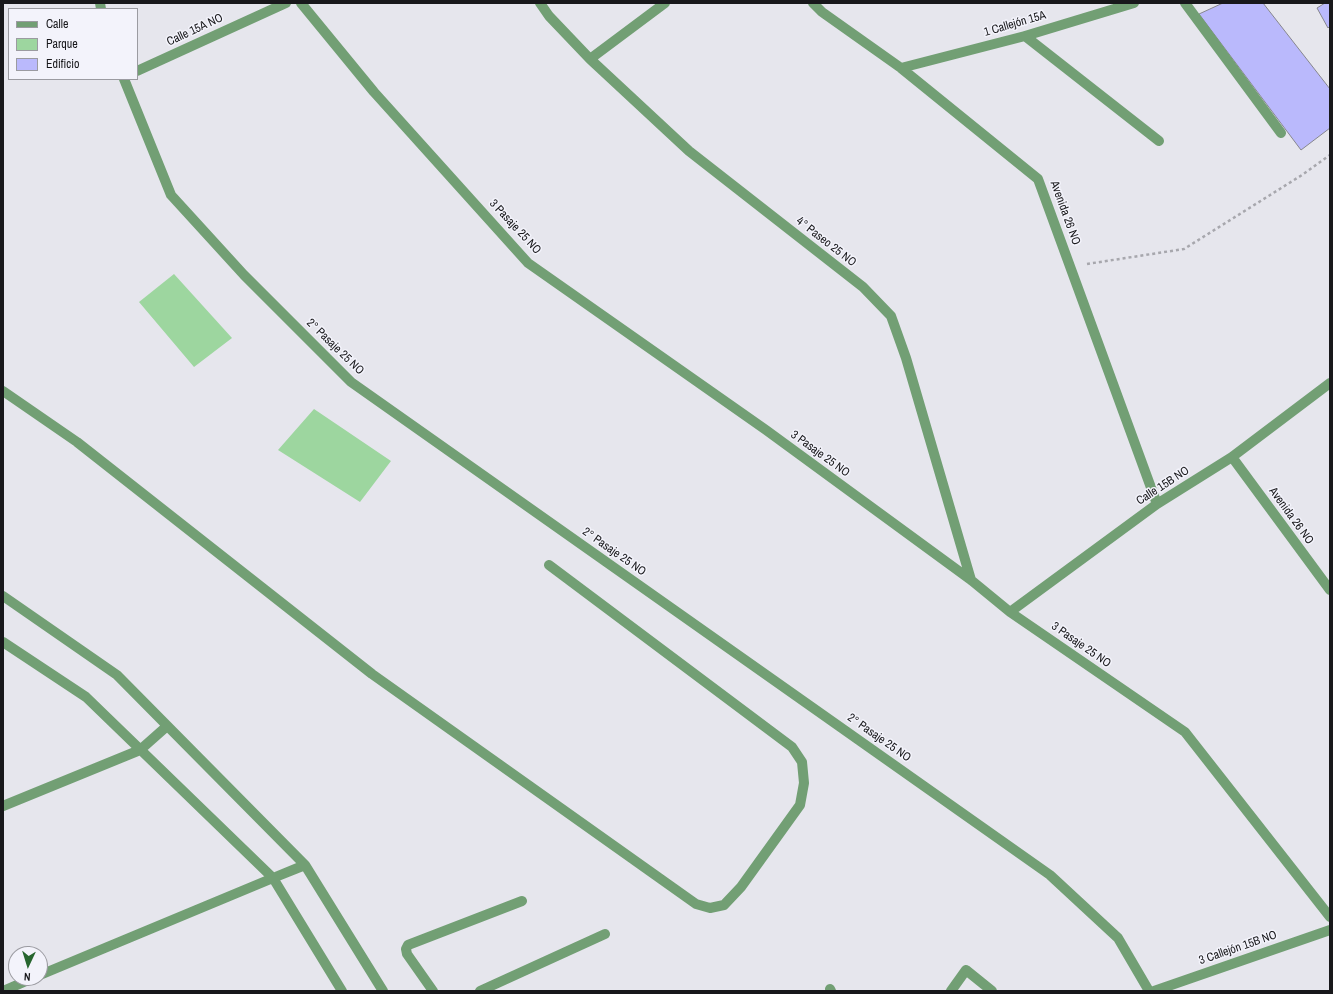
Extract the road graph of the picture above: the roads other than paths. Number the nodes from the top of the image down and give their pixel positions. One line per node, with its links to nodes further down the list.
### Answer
1 (286, 3): 11 (street, Calle 15A NO)
2 (301, 3): 20 (street, 3 Pasaje 25 NO)
3 (540, 3): 9 (street, 4° Paseo 25 NO)
4 (665, 3): 9 (street)
5 (813, 3): 10 (street, Avenida 26 NO)
6 (1134, 3): 8 (street, 1 Callejón 15A)
7 (1185, 3): 13 (street)
8 (1025, 36): 10 (street, 1 Callejón 15A); 14 (street)
9 (590, 59): 20 (street, 4° Paseo 25 NO)
10 (902, 68): 18 (street, Avenida 26 NO)
11 (138, 71)
12 (124, 80): 43 (street, 2° Pasaje 25 NO)
13 (1281, 133)
14 (1159, 141)
15 (1330, 383): 17 (street, Calle 15B NO)
16 (3, 391): 19 (street)
17 (1232, 458): 18 (street, Calle 15B NO); 21 (street, Avenida 26 NO)
18 (1158, 504): 23 (street, Calle 15B NO)
19 (549, 565)
20 (971, 580): 23 (street, 3 Pasaje 25 NO)
21 (1330, 590)
22 (3, 596): 25 (street)
23 (1010, 612): 31 (street, 3 Pasaje 25 NO)
24 (3, 642): 26 (street)
25 (166, 727): 26 (street); 28 (street)
26 (140, 750): 27 (street); 29 (street)
27 (3, 806)
28 (305, 865): 29 (street); 38 (street)
29 (273, 878): 34 (street); 37 (street)
30 (522, 901): 39 (street)
31 (1330, 917)
32 (1330, 930): 44 (street, 3 Callejón 15B NO)
33 (605, 934): 40 (street)
34 (48, 972)
35 (15, 986): 36 (street)
36 (3, 991)
37 (342, 991)
38 (383, 991)
39 (433, 991)
40 (480, 991)
41 (951, 991): 42 (street)
42 (992, 991)
43 (1149, 991)
44 (1154, 991)

